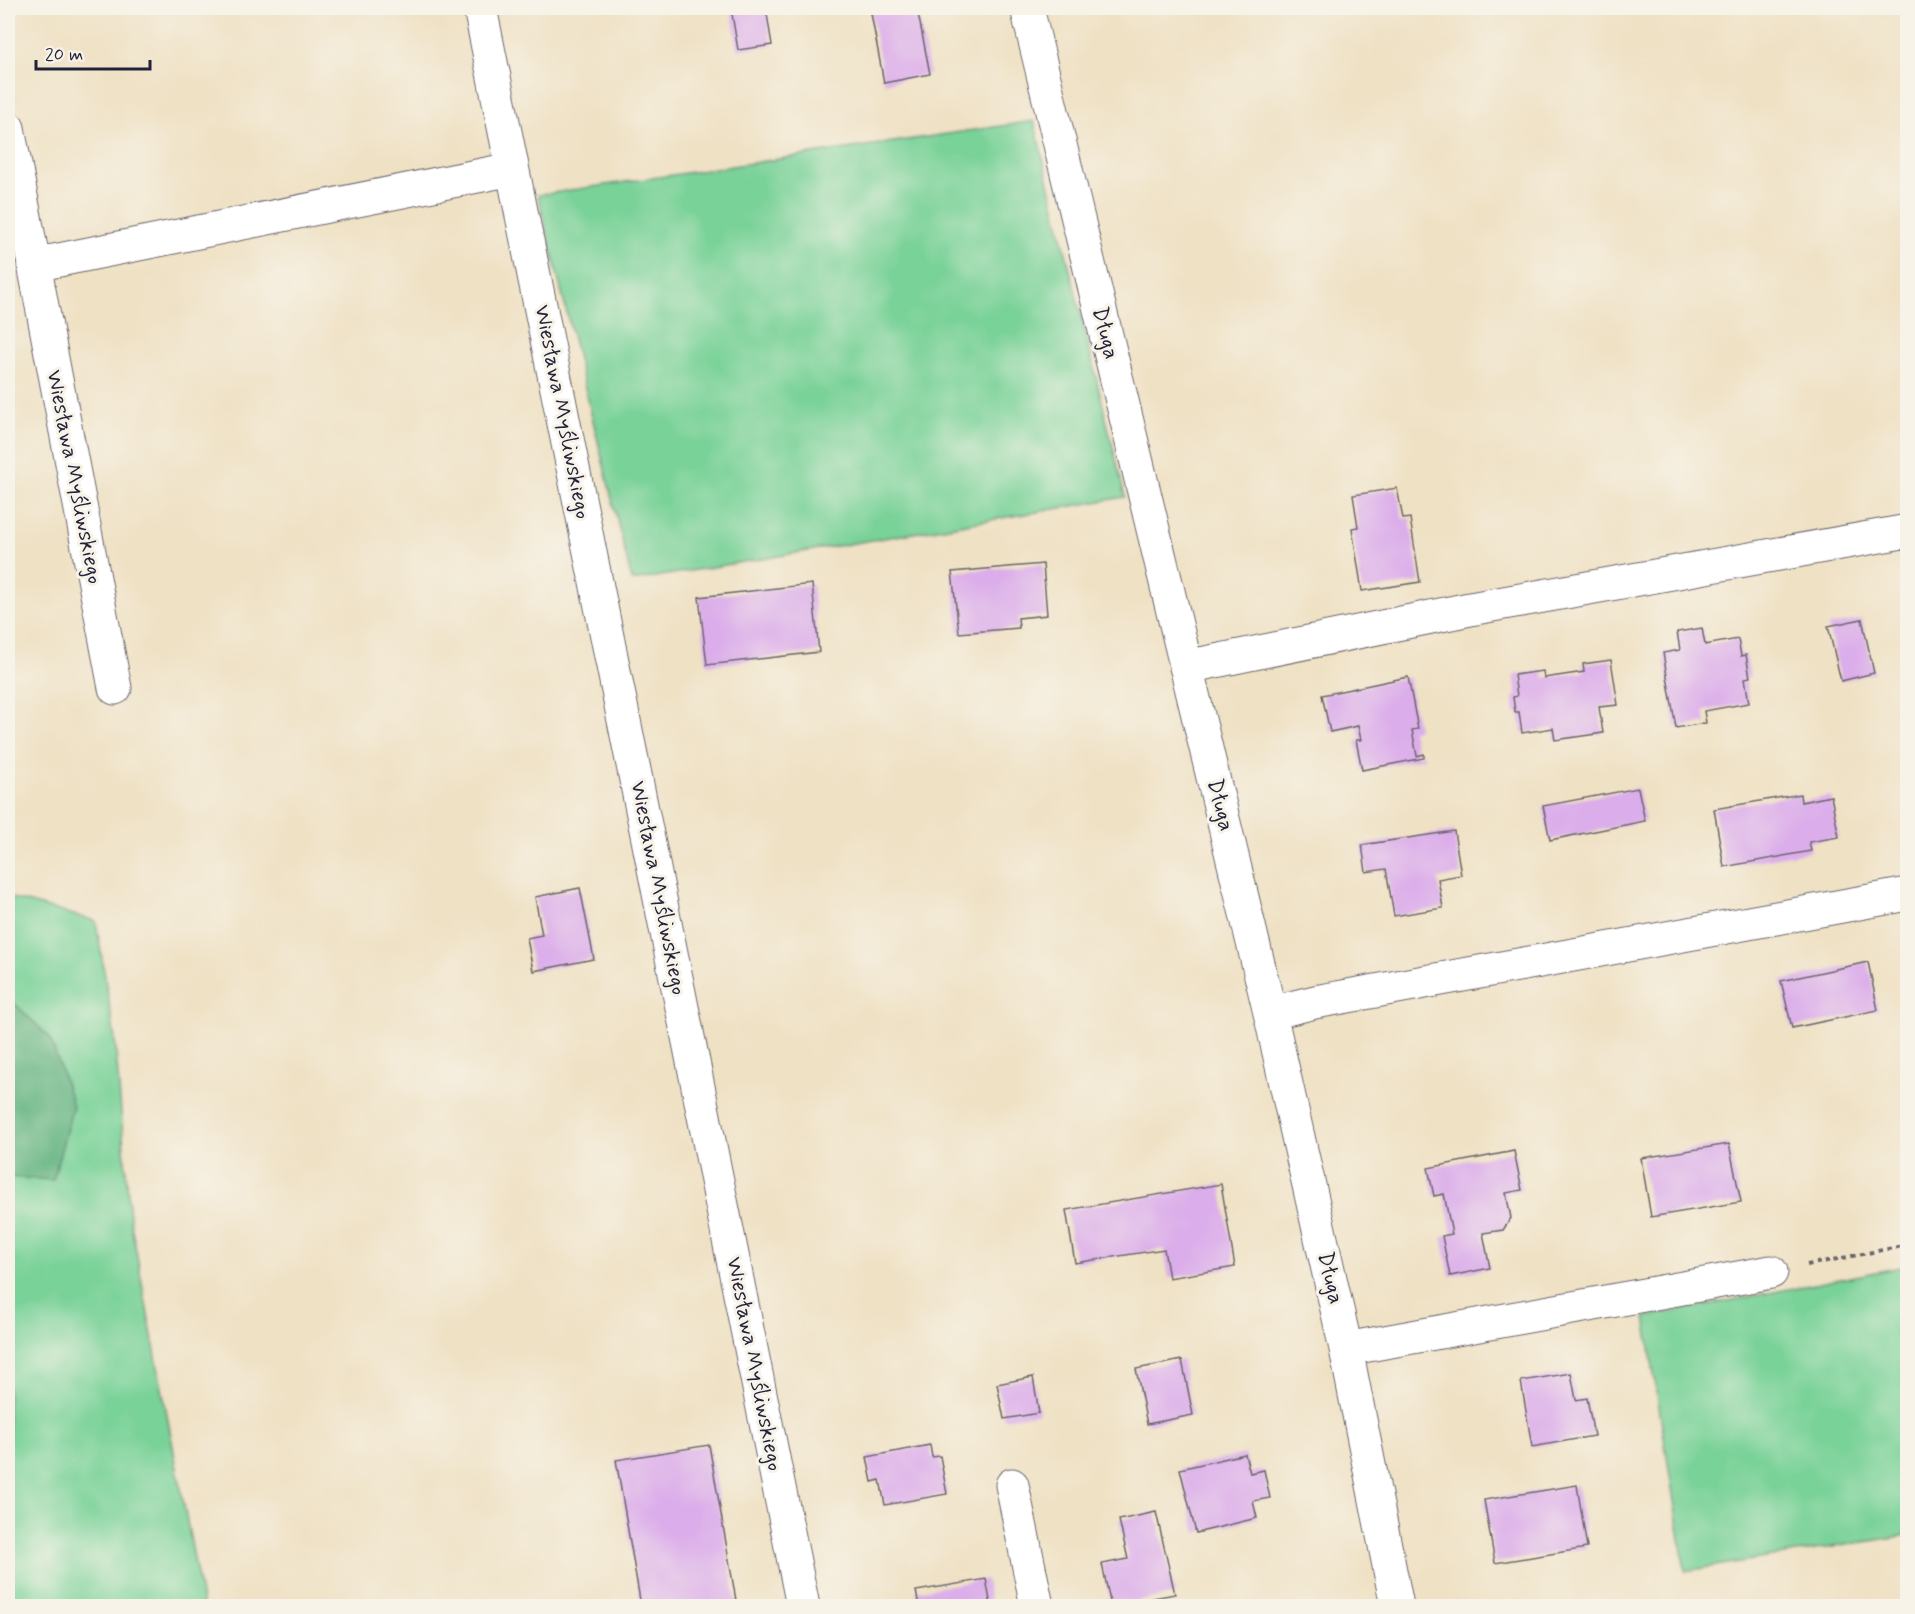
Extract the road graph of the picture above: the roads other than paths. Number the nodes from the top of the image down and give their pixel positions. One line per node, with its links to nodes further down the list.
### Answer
1 (480, 8): 4 (street, Wiesława Myśliwskiego)
2 (1027, 8): 8 (street, Długa)
3 (8, 128): 5 (street, Wiesława Myśliwskiego)
4 (513, 169): 6 (street); 15 (street, Wiesława Myśliwskiego)
5 (14, 200): 6 (street, Wiesława Myśliwskiego)
6 (34, 265): 9 (street, Wiesława Myśliwskiego)
7 (1908, 531): 8 (street)
8 (1186, 667): 11 (street, Długa)
9 (115, 688)
10 (1908, 894): 11 (street)
11 (1270, 1013): 13 (street, Długa)
12 (1771, 1272): 13 (street)
13 (1346, 1349): 17 (street, Długa)
14 (1012, 1485): 16 (street)
15 (803, 1606)
16 (1036, 1606)
17 (1397, 1606)

